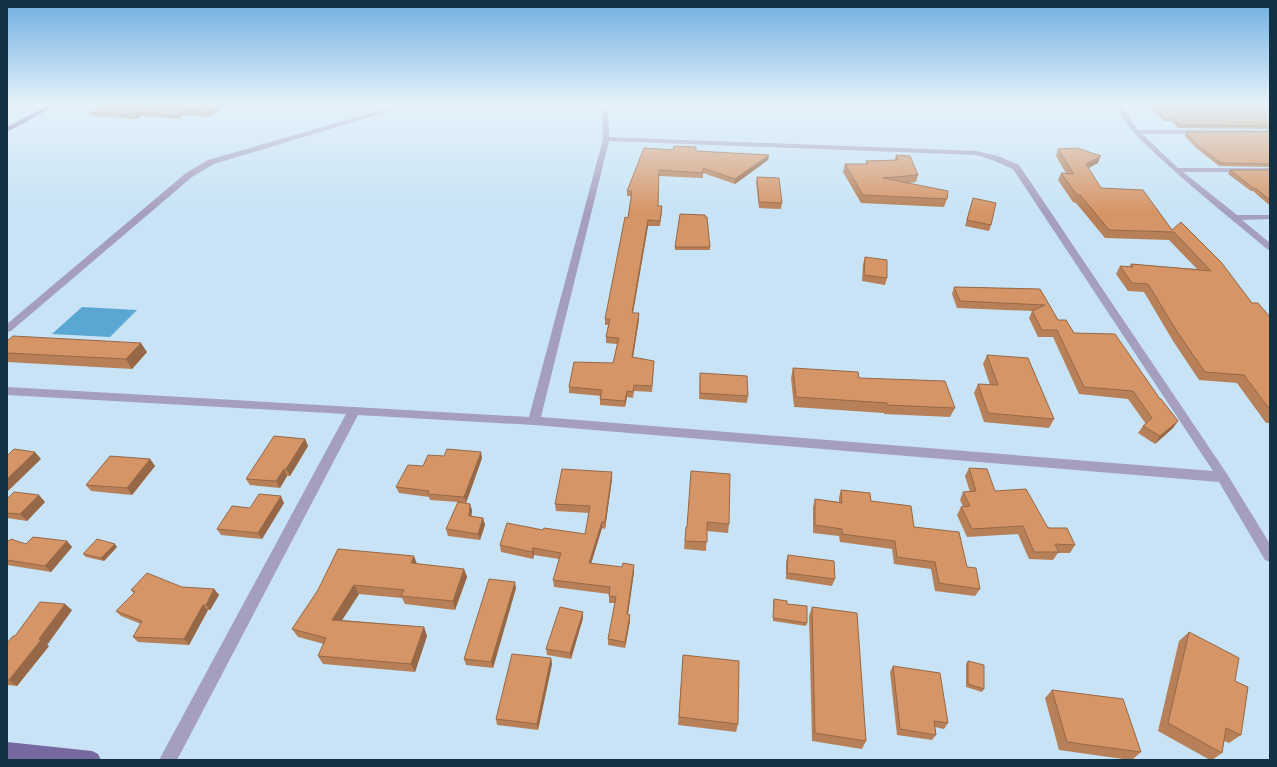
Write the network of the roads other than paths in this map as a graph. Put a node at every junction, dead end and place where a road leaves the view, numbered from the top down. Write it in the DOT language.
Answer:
graph roads {
  1 [pos="606,139"];
  2 [pos="286,140"];
  3 [pos="627,140"];
  4 [pos="1144,140"];
  5 [pos="1176,170"];
  6 [pos="1270,170"];
  7 [pos="1270,217"];
  8 [pos="1233,218"];
  9 [pos="1270,247"];
  10 [pos="7,330"];
  11 [pos="7,391"];
  12 [pos="354,411"];
  13 [pos="534,421"];
  14 [pos="1224,477"];
  15 [pos="1270,556"];
  16 [pos="7,751"];
  17 [pos="92,760"];
  18 [pos="168,760"];
  1 -- 13 [label="street"];
  2 -- 10 [label="street"];
  3 -- 14 [label="street"];
  4 -- 5 [label="street"];
  5 -- 6 [label="street"];
  5 -- 8 [label="street"];
  7 -- 8 [label="street"];
  8 -- 9 [label="street"];
  11 -- 12 [label="street"];
  12 -- 13 [label="street"];
  12 -- 18 [label="street"];
  13 -- 14 [label="street"];
  14 -- 15 [label="street"];
  16 -- 17 [label="main road"];
}
